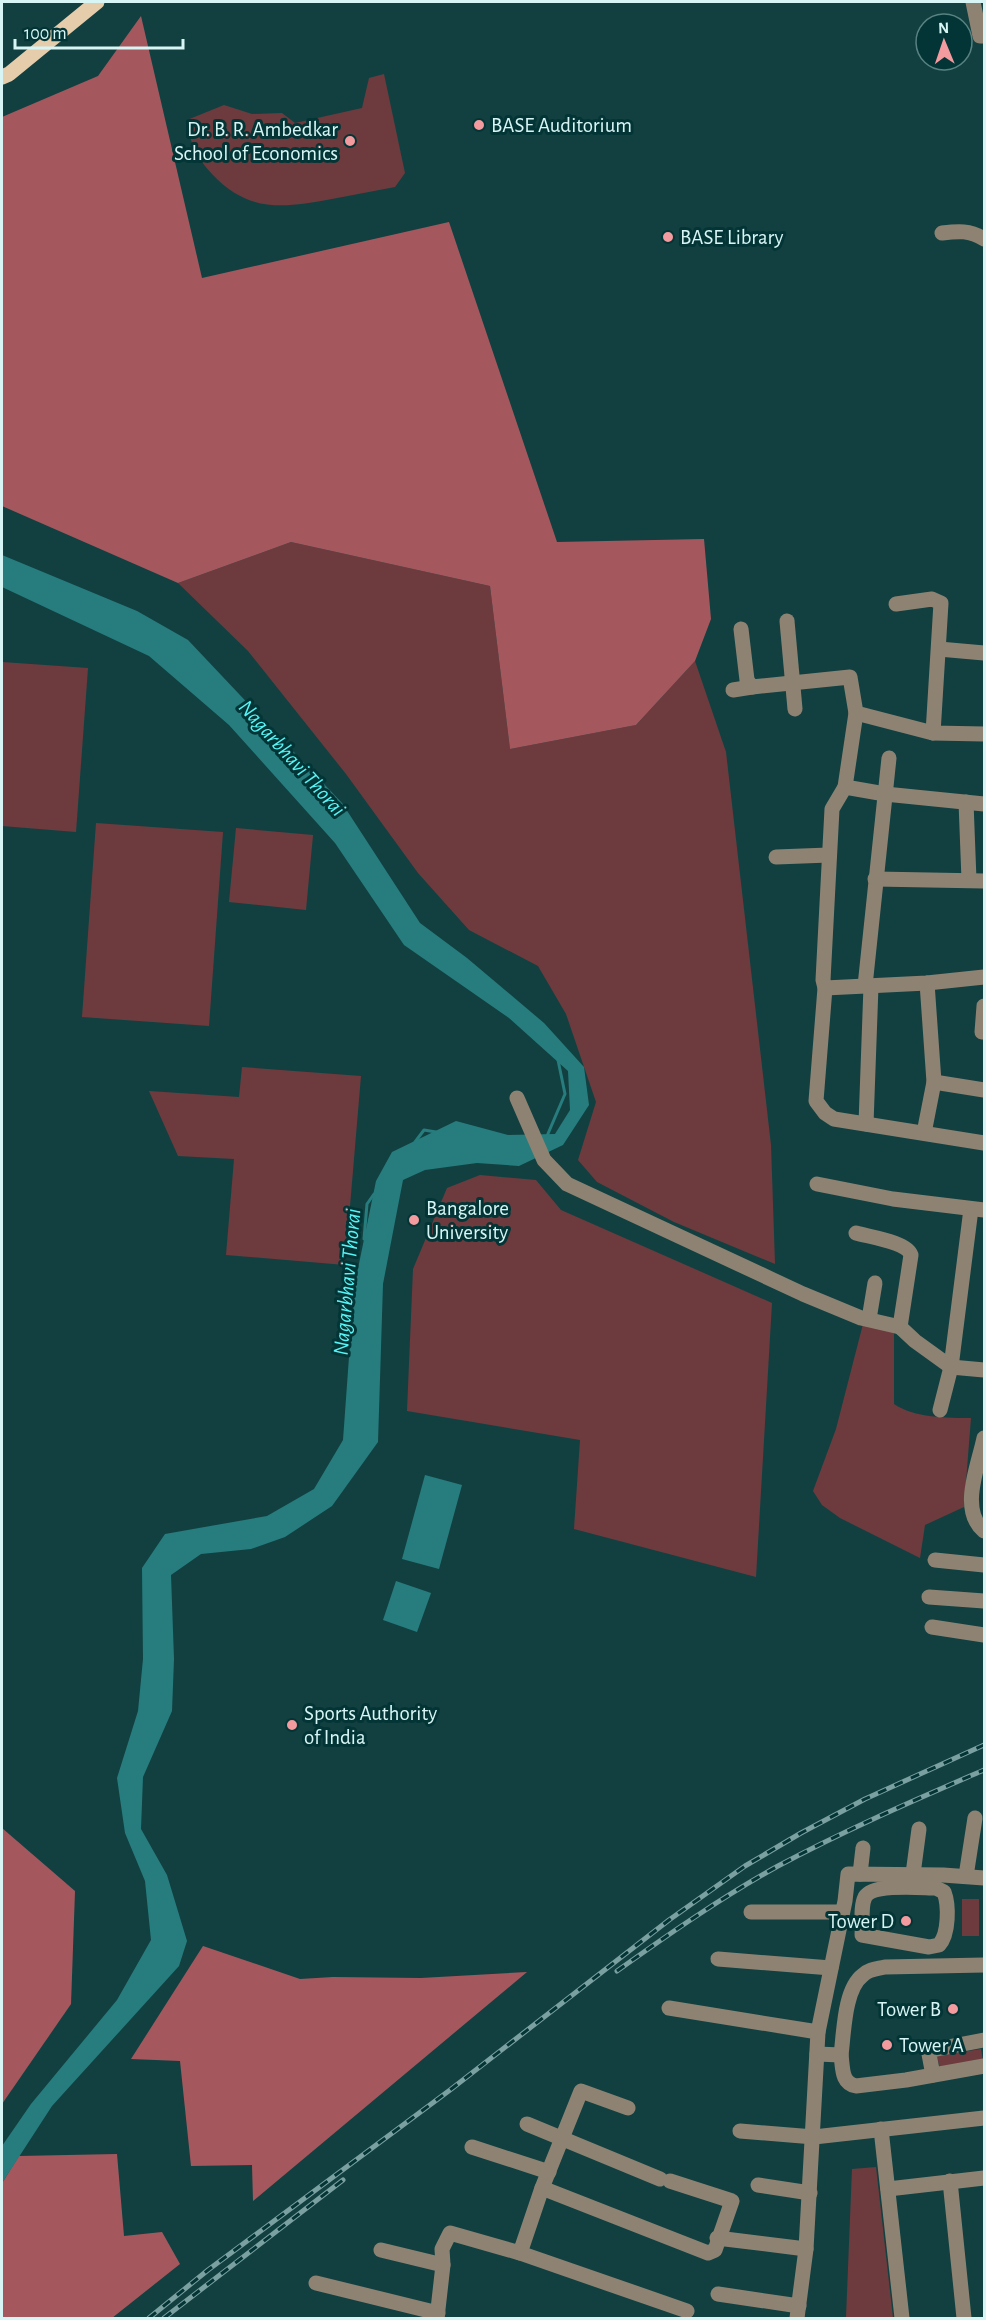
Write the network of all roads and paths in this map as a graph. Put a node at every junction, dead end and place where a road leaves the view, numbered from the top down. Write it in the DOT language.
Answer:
graph roads {
  1 [pos="97,2"];
  2 [pos="973,2"];
  3 [pos="984,36"];
  4 [pos="2,77"];
  5 [pos="942,233"];
  6 [pos="984,239"];
  7 [pos="896,604"];
  8 [pos="787,621"];
  9 [pos="741,629"];
  10 [pos="939,649"];
  11 [pos="984,653"];
  12 [pos="792,682"];
  13 [pos="752,687"];
  14 [pos="733,690"];
  15 [pos="795,709"];
  16 [pos="856,713"];
  17 [pos="933,733"];
  18 [pos="984,734"];
  19 [pos="889,758"];
  20 [pos="845,788"];
  21 [pos="885,794"];
  22 [pos="966,802"];
  23 [pos="984,804"];
  24 [pos="829,855"];
  25 [pos="776,857"];
  26 [pos="875,879"];
  27 [pos="969,880"];
  28 [pos="984,881"];
  29 [pos="984,977"];
  30 [pos="927,983"];
  31 [pos="868,986"];
  32 [pos="825,988"];
  33 [pos="984,1006"];
  34 [pos="984,1032"];
  35 [pos="934,1082"];
  36 [pos="984,1090"];
  37 [pos="517,1098"];
  38 [pos="866,1124"];
  39 [pos="924,1132"];
  40 [pos="984,1143"];
  41 [pos="817,1184"];
  42 [pos="978,1210"];
  43 [pos="856,1233"];
  44 [pos="875,1283"];
  45 [pos="869,1319"];
  46 [pos="900,1327"];
  47 [pos="951,1367"];
  48 [pos="984,1370"];
  49 [pos="940,1410"];
  50 [pos="984,1438"];
  51 [pos="984,1532"];
  52 [pos="935,1560"];
  53 [pos="984,1565"];
  54 [pos="929,1597"];
  55 [pos="984,1601"];
  56 [pos="932,1627"];
  57 [pos="984,1638"];
  58 [pos="975,1818"];
  59 [pos="919,1830"];
  60 [pos="862,1848"];
  61 [pos="860,1874"];
  62 [pos="913,1874"];
  63 [pos="966,1876"];
  64 [pos="984,1878"];
  65 [pos="751,1912"];
  66 [pos="842,1912"];
  67 [pos="838,1932"];
  68 [pos="862,1935"];
  69 [pos="718,1959"];
  70 [pos="984,1965"];
  71 [pos="831,1968"];
  72 [pos="825,1995"];
  73 [pos="849,1999"];
  74 [pos="669,2008"];
  75 [pos="818,2032"];
  76 [pos="984,2040"];
  77 [pos="817,2054"];
  78 [pos="841,2055"];
  79 [pos="984,2066"];
  80 [pos="843,2075"];
  81 [pos="933,2075"];
  82 [pos="816,2076"];
  83 [pos="628,2108"];
  84 [pos="984,2118"];
  85 [pos="527,2124"];
  86 [pos="881,2129"];
  87 [pos="740,2131"];
  88 [pos="814,2137"];
  89 [pos="563,2139"];
  90 [pos="472,2147"];
  91 [pos="549,2172"];
  92 [pos="984,2178"];
  93 [pos="950,2181"];
  94 [pos="758,2185"];
  95 [pos="542,2188"];
  96 [pos="888,2189"];
  97 [pos="810,2193"];
  98 [pos="717,2238"];
  99 [pos="807,2249"];
  100 [pos="381,2250"];
  101 [pos="520,2253"];
  102 [pos="443,2265"];
  103 [pos="316,2283"];
  104 [pos="718,2294"];
  105 [pos="687,2312"];
  106 [pos="798,2312"];
  107 [pos="437,2316"];
  108 [pos="902,2319"];
  109 [pos="964,2319"];
  1 -- 4 [label="main road"];
  2 -- 3 [label="street"];
  5 -- 6 [label="street"];
  7 -- 10 [label="street"];
  8 -- 12 [label="street"];
  9 -- 13 [label="street"];
  10 -- 11 [label="street"];
  10 -- 17 [label="street"];
  12 -- 13 [label="street"];
  12 -- 15 [label="street"];
  12 -- 16 [label="street"];
  13 -- 14 [label="street"];
  16 -- 17 [label="street"];
  16 -- 20 [label="street"];
  17 -- 18 [label="street"];
  19 -- 21 [label="street"];
  20 -- 21 [label="street"];
  20 -- 24 [label="street"];
  21 -- 22 [label="street"];
  21 -- 26 [label="street"];
  22 -- 23 [label="street"];
  22 -- 27 [label="street"];
  24 -- 25 [label="street"];
  24 -- 32 [label="street"];
  26 -- 27 [label="street"];
  26 -- 31 [label="street"];
  27 -- 28 [label="street"];
  29 -- 30 [label="street"];
  30 -- 31 [label="street"];
  30 -- 35 [label="street"];
  31 -- 32 [label="street"];
  31 -- 38 [label="street"];
  32 -- 38 [label="street"];
  33 -- 34 [label="street"];
  35 -- 36 [label="street"];
  35 -- 39 [label="street"];
  37 -- 45 [label="street"];
  38 -- 39 [label="street"];
  39 -- 40 [label="street"];
  41 -- 42 [label="street"];
  42 -- 47 [label="street"];
  43 -- 46 [label="street"];
  44 -- 45 [label="street"];
  45 -- 46 [label="street"];
  46 -- 47 [label="street"];
  47 -- 48 [label="street"];
  47 -- 49 [label="street"];
  50 -- 51 [label="street"];
  52 -- 53 [label="street"];
  54 -- 55 [label="street"];
  56 -- 57 [label="street"];
  58 -- 63 [label="street"];
  59 -- 62 [label="street"];
  60 -- 61 [label="street"];
  61 -- 62 [label="street"];
  61 -- 66 [label="street"];
  62 -- 63 [label="street"];
  63 -- 64 [label="street"];
  65 -- 66 [label="street"];
  66 -- 67 [label="street"];
  67 -- 68 [label="street"];
  67 -- 71 [label="street"];
  68 -- 68 [label="street"];
  69 -- 71 [label="street"];
  70 -- 73 [label="street"];
  71 -- 72 [label="street"];
  72 -- 73 [label="street"];
  72 -- 75 [label="street"];
  73 -- 78 [label="street"];
  74 -- 75 [label="street"];
  75 -- 77 [label="street"];
  76 -- 81 [label="street"];
  77 -- 78 [label="street"];
  77 -- 82 [label="street"];
  78 -- 80 [label="street"];
  79 -- 81 [label="street"];
  80 -- 81 [label="street"];
  80 -- 82 [label="street"];
  82 -- 88 [label="street"];
  83 -- 89 [label="street"];
  84 -- 86 [label="street"];
  85 -- 89 [label="street"];
  86 -- 88 [label="street"];
  86 -- 96 [label="street"];
  87 -- 88 [label="street"];
  88 -- 97 [label="street"];
  89 -- 91 [label="street"];
  89 -- 98 [label="street"];
  90 -- 91 [label="street"];
  91 -- 95 [label="street"];
  92 -- 93 [label="street"];
  93 -- 96 [label="street"];
  93 -- 109 [label="street"];
  94 -- 97 [label="street"];
  95 -- 98 [label="street"];
  95 -- 101 [label="street"];
  96 -- 108 [label="street"];
  97 -- 99 [label="street"];
  98 -- 99 [label="street"];
  99 -- 106 [label="street"];
  100 -- 102 [label="street"];
  101 -- 102 [label="street"];
  101 -- 105 [label="street"];
  102 -- 107 [label="street"];
  103 -- 107 [label="street"];
  104 -- 106 [label="street"];
}
